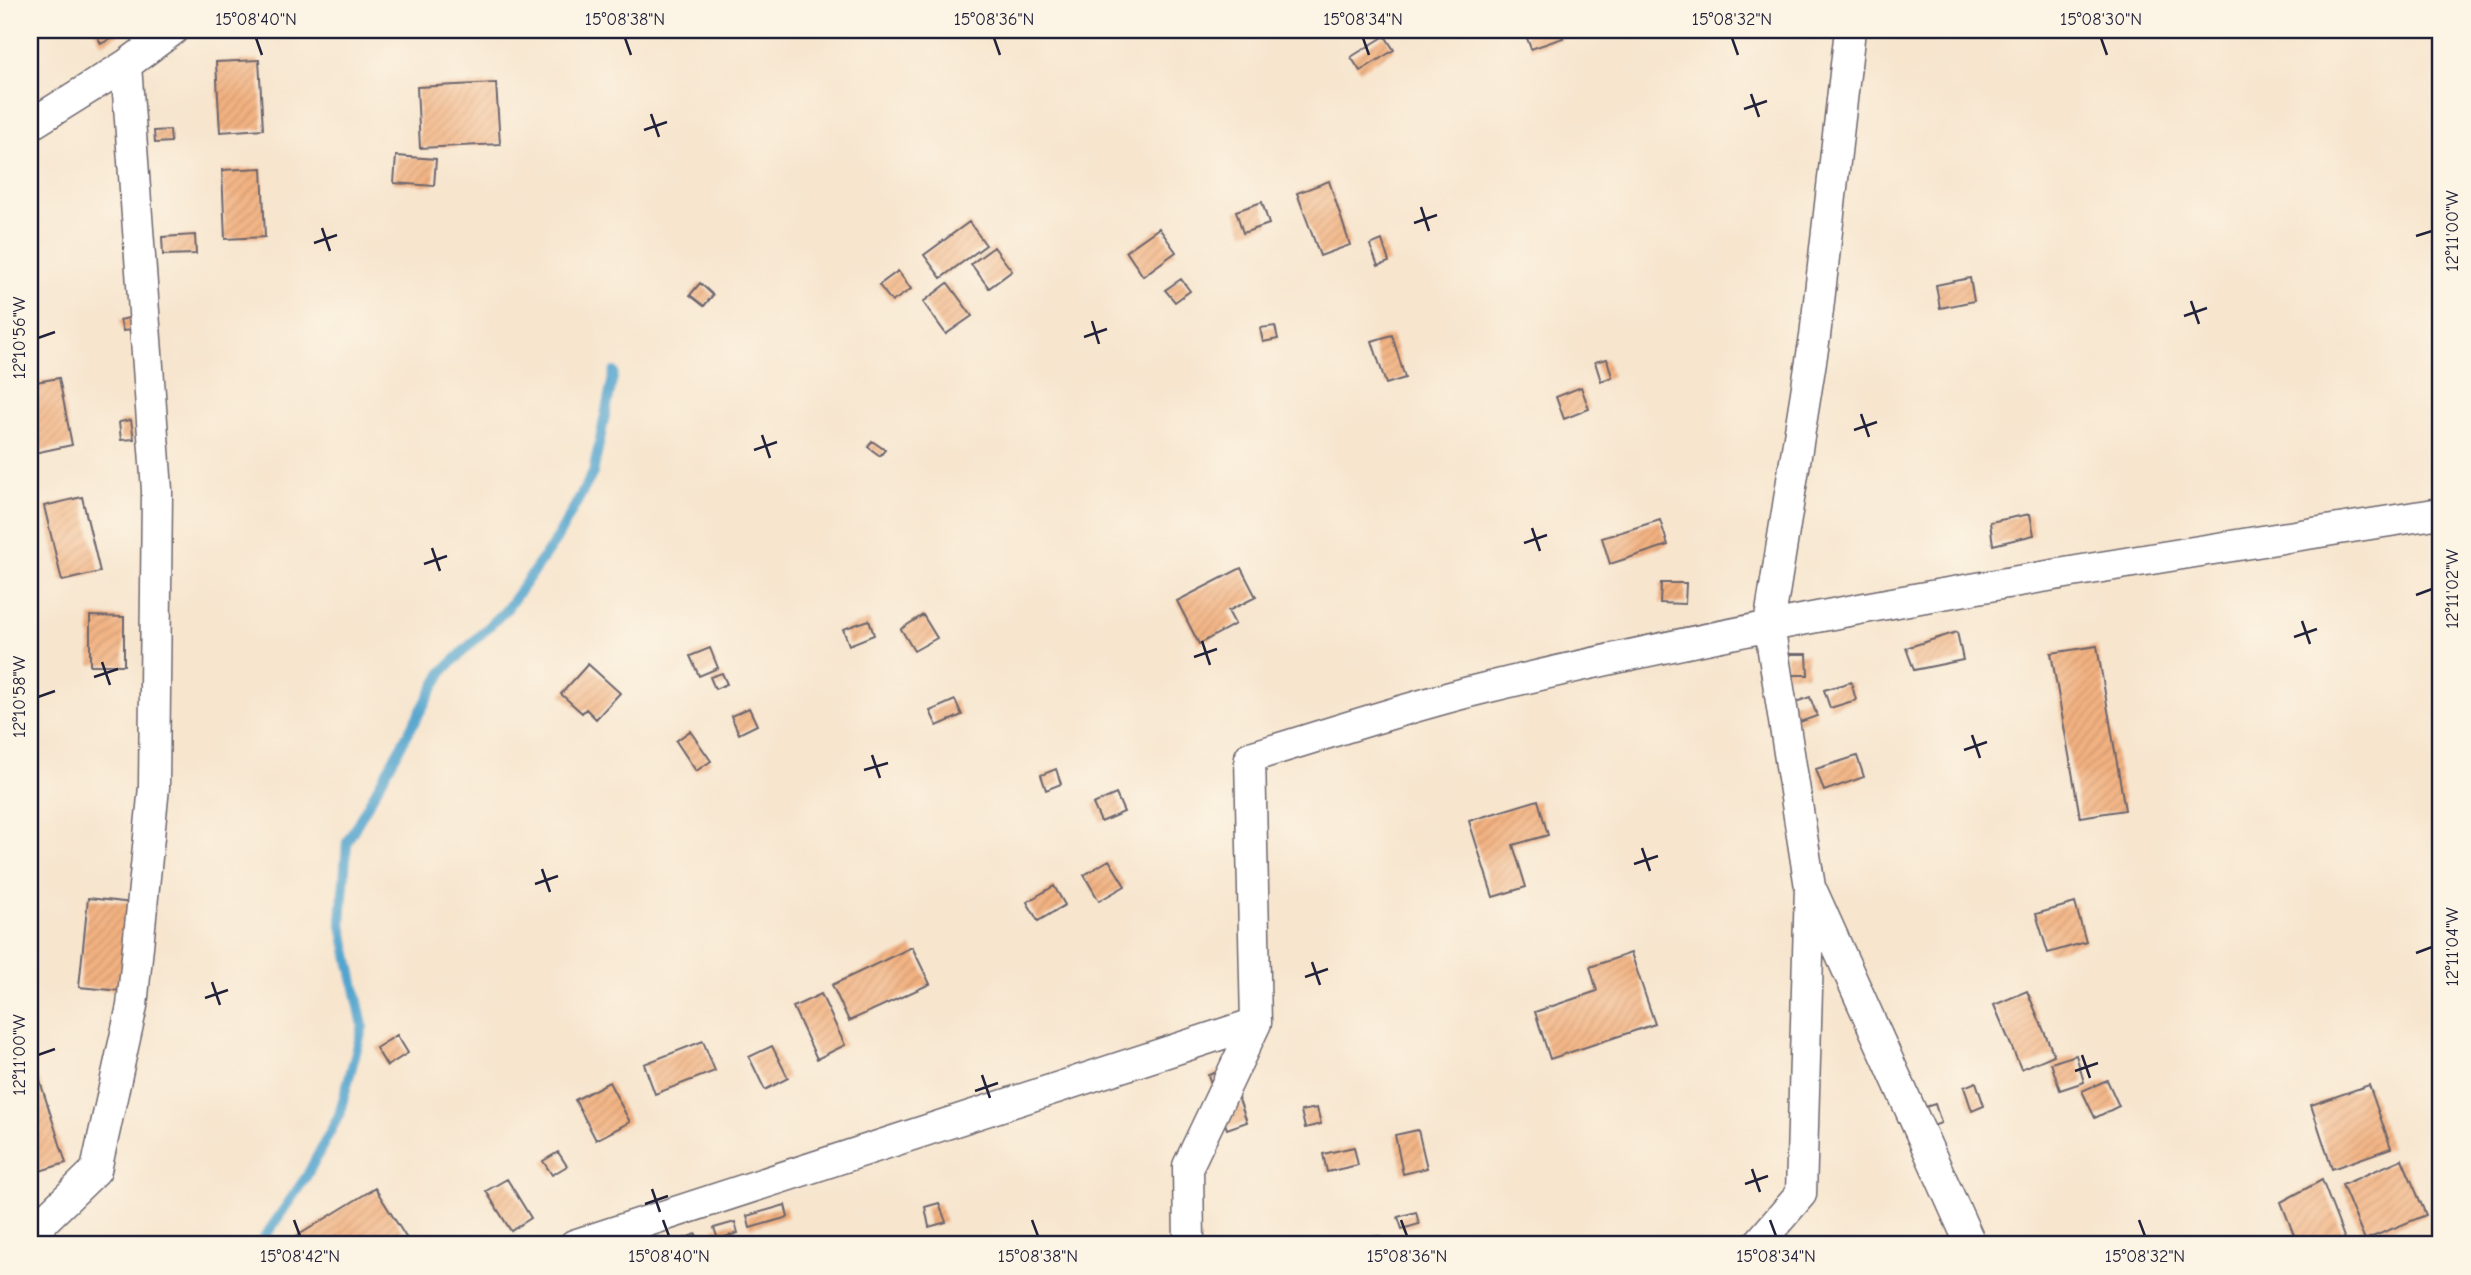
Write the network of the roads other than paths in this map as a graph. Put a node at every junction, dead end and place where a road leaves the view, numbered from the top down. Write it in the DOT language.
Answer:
graph roads {
  1 [pos="173,30"];
  2 [pos="1850,30"];
  3 [pos="126,65"];
  4 [pos="30,125"];
  5 [pos="2441,513"];
  6 [pos="1769,625"];
  7 [pos="1810,887"];
  8 [pos="1256,1023"];
  9 [pos="30,1234"];
  10 [pos="574,1245"];
  11 [pos="1189,1245"];
  12 [pos="1757,1245"];
  13 [pos="1971,1245"];
  1 -- 3 [label="street"];
  2 -- 6 [label="street"];
  3 -- 4 [label="street"];
  3 -- 9 [label="street"];
  5 -- 6 [label="street"];
  6 -- 7 [label="street"];
  6 -- 8 [label="street"];
  7 -- 12 [label="street"];
  7 -- 13 [label="street"];
  8 -- 10 [label="street"];
  8 -- 11 [label="street"];
}
